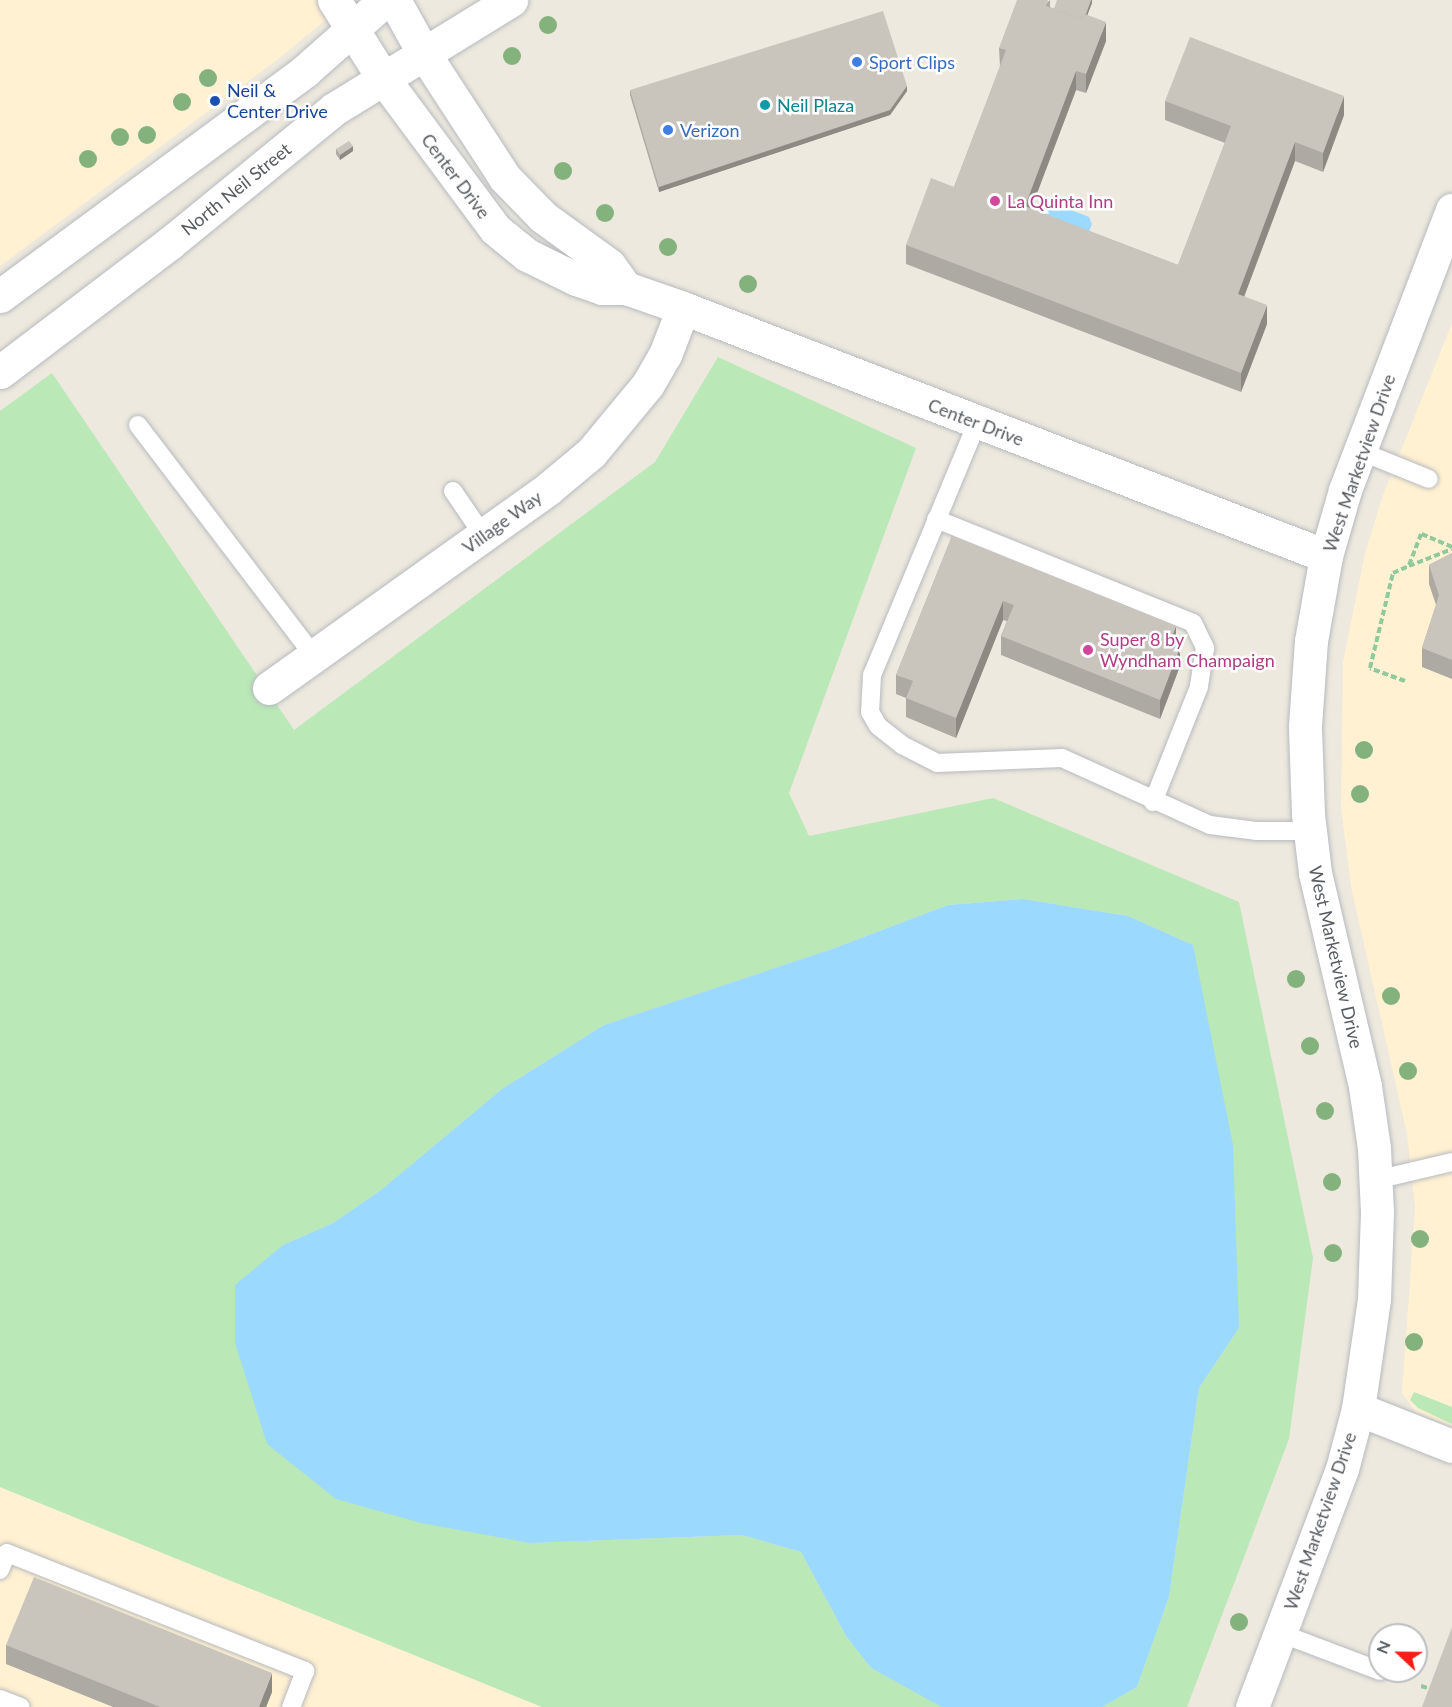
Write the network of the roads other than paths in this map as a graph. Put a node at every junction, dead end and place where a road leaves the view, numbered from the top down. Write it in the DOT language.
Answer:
graph roads {
  1 [pos="334,0"];
  2 [pos="385,0"];
  3 [pos="394,0"];
  4 [pos="511,0"];
  5 [pos="353,29"];
  6 [pos="423,52"];
  7 [pos="383,78"];
  8 [pos="1452,210"];
  9 [pos="626,288"];
  10 [pos="0,296"];
  11 [pos="683,308"];
  12 [pos="0,372"];
  13 [pos="977,423"];
  14 [pos="138,425"];
  15 [pos="1360,451"];
  16 [pos="1429,479"];
  17 [pos="453,491"];
  18 [pos="936,519"];
  19 [pos="483,535"];
  20 [pos="1326,556"];
  21 [pos="315,657"];
  22 [pos="269,688"];
  23 [pos="1153,802"];
  24 [pos="1311,831"];
  25 [pos="1452,1161"];
  26 [pos="1376,1180"];
  27 [pos="1358,1409"];
  28 [pos="1452,1446"];
  29 [pos="0,1570"];
  30 [pos="1280,1633"];
  31 [pos="1368,1666"];
  32 [pos="0,1699"];
  33 [pos="21,1707"];
  34 [pos="291,1707"];
  35 [pos="1252,1707"];
  1 -- 5 [label="main road, Center Drive"];
  2 -- 5 [label="main road"];
  3 -- 6 [label="main road"];
  4 -- 6 [label="main road, North Neil Street"];
  5 -- 7 [label="main road, Center Drive"];
  5 -- 10 [label="main road"];
  6 -- 7 [label="main road, North Neil Street"];
  6 -- 9 [label="main road"];
  7 -- 9 [label="main road, Center Drive"];
  7 -- 12 [label="main road, North Neil Street"];
  8 -- 15 [label="main road, West Marketview Drive"];
  9 -- 11 [label="main road, Center Drive"];
  11 -- 13 [label="main road, Center Drive"];
  11 -- 19 [label="main road, Village Way"];
  13 -- 18 [label="lane"];
  13 -- 20 [label="main road, Center Drive"];
  14 -- 21 [label="lane"];
  15 -- 16 [label="lane"];
  15 -- 20 [label="main road, West Marketview Drive"];
  17 -- 19 [label="lane"];
  18 -- 23 [label="lane"];
  18 -- 23 [label="lane"];
  19 -- 21 [label="main road, Village Way"];
  20 -- 24 [label="main road, West Marketview Drive"];
  21 -- 22 [label="main road, Village Way"];
  23 -- 24 [label="lane"];
  24 -- 26 [label="main road, West Marketview Drive"];
  25 -- 26 [label="lane"];
  26 -- 27 [label="main road, West Marketview Drive"];
  27 -- 28 [label="main road"];
  27 -- 30 [label="main road, West Marketview Drive"];
  29 -- 34 [label="lane"];
  30 -- 31 [label="lane"];
  30 -- 35 [label="main road, West Marketview Drive"];
  32 -- 33 [label="lane"];
}
